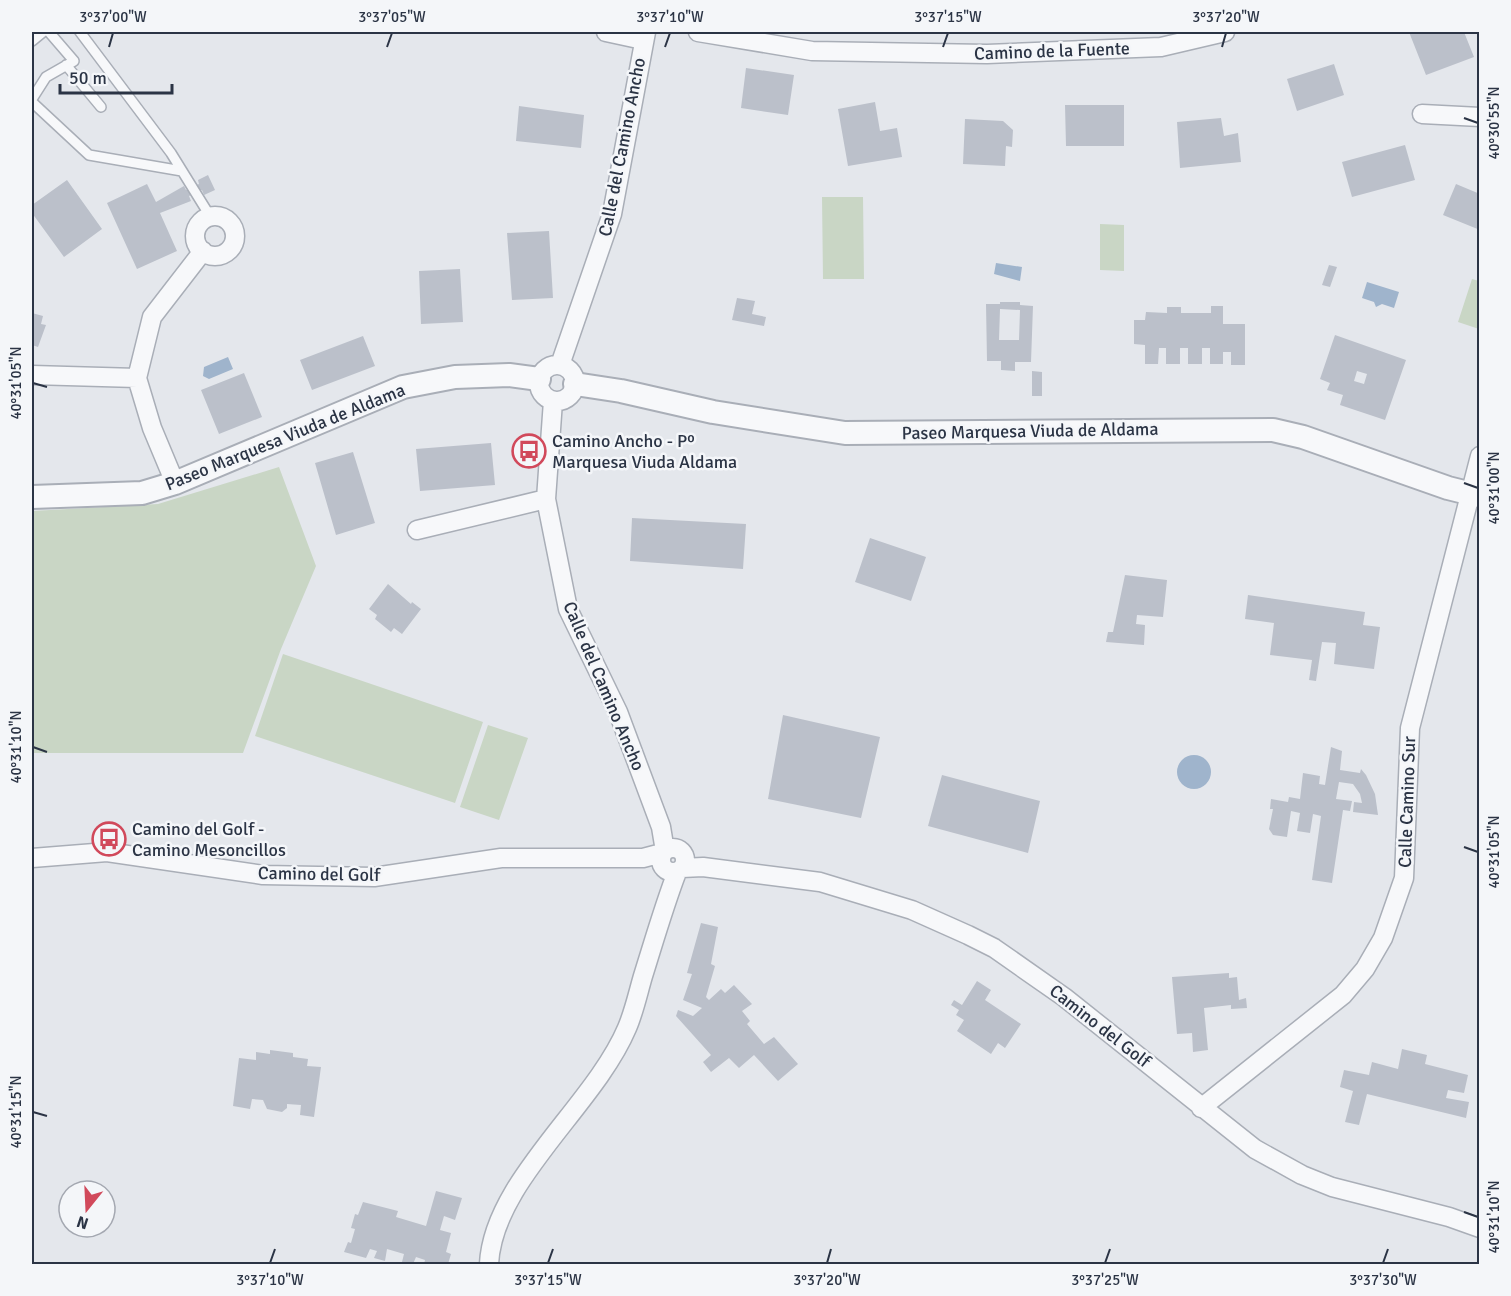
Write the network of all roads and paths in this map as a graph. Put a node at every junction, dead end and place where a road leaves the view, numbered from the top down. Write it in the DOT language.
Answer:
graph roads {
  1 [pos="43,32"];
  2 [pos="50,32"];
  3 [pos="80,32"];
  4 [pos="606,32"];
  5 [pos="698,32"];
  6 [pos="1225,32"];
  7 [pos="645,36"];
  8 [pos="32,41"];
  9 [pos="66,65"];
  10 [pos="32,100"];
  11 [pos="101,107"];
  12 [pos="1422,114"];
  13 [pos="1479,117"];
  14 [pos="182,171"];
  15 [pos="210,216"];
  16 [pos="203,251"];
  17 [pos="561,365"];
  18 [pos="32,375"];
  19 [pos="137,378"];
  20 [pos="539,379"];
  21 [pos="575,384"];
  22 [pos="553,401"];
  23 [pos="1479,456"];
  24 [pos="175,483"];
  25 [pos="1474,495"];
  26 [pos="32,497"];
  27 [pos="546,499"];
  28 [pos="417,530"];
  29 [pos="32,858"];
  30 [pos="672,861"];
  31 [pos="1202,1108"];
  32 [pos="1479,1228"];
  33 [pos="489,1264"];
  1 -- 8 [label="lane"];
  2 -- 9 [label="lane"];
  3 -- 14 [label="lane"];
  4 -- 7 [label="street"];
  5 -- 6 [label="street, Camino de la Fuente"];
  7 -- 17 [label="street, Calle del Camino Ancho"];
  9 -- 10 [label="lane"];
  9 -- 11 [label="lane"];
  10 -- 14 [label="lane"];
  12 -- 13 [label="street"];
  14 -- 15 [label="lane"];
  15 -- 16 [label="street"];
  15 -- 16 [label="street"];
  16 -- 19 [label="street"];
  17 -- 20 [label="street"];
  17 -- 21 [label="street"];
  18 -- 19 [label="street"];
  19 -- 24 [label="street"];
  20 -- 22 [label="street"];
  20 -- 24 [label="street, Paseo Marquesa Viuda de Aldama"];
  21 -- 22 [label="street"];
  21 -- 25 [label="street, Paseo Marquesa Viuda de Aldama"];
  22 -- 27 [label="street, Calle del Camino Ancho"];
  23 -- 25 [label="street, Calle Camino Sur"];
  24 -- 26 [label="street, Paseo Marquesa Viuda de Aldama"];
  25 -- 31 [label="street, Calle Camino Sur"];
  27 -- 28 [label="street"];
  27 -- 30 [label="street, Calle del Camino Ancho"];
  29 -- 30 [label="street, Camino del Golf"];
  30 -- 31 [label="street, Camino del Golf"];
  30 -- 33 [label="street"];
  31 -- 32 [label="street, Camino del Golf"];
}
